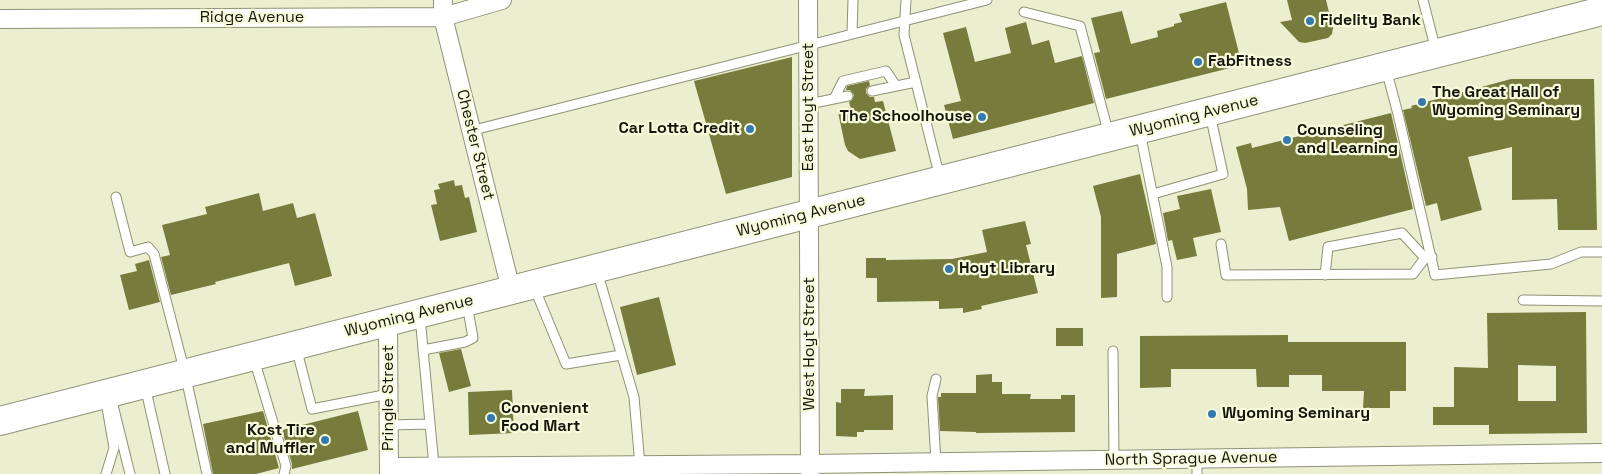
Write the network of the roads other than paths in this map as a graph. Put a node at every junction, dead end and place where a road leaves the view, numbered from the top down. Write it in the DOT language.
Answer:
graph roads {
  1 [pos="502,0"];
  2 [pos="808,0"];
  3 [pos="852,0"];
  4 [pos="906,0"];
  5 [pos="987,0"];
  6 [pos="1423,0"];
  7 [pos="444,8"];
  8 [pos="1602,11"];
  9 [pos="1024,12"];
  10 [pos="0,19"];
  11 [pos="906,20"];
  12 [pos="852,33"];
  13 [pos="809,44"];
  14 [pos="1436,54"];
  15 [pos="1385,67"];
  16 [pos="916,82"];
  17 [pos="896,86"];
  18 [pos="872,91"];
  19 [pos="848,96"];
  20 [pos="834,99"];
  21 [pos="809,104"];
  22 [pos="1210,112"];
  23 [pos="470,130"];
  24 [pos="1140,130"];
  25 [pos="1109,137"];
  26 [pos="940,181"];
  27 [pos="1153,194"];
  28 [pos="116,197"];
  29 [pos="809,214"];
  30 [pos="1221,244"];
  31 [pos="1602,252"];
  32 [pos="1428,258"];
  33 [pos="597,268"];
  34 [pos="1325,274"];
  35 [pos="522,287"];
  36 [pos="1167,296"];
  37 [pos="1523,300"];
  38 [pos="467,301"];
  39 [pos="1602,301"];
  40 [pos="420,314"];
  41 [pos="388,321"];
  42 [pos="296,345"];
  43 [pos="423,350"];
  44 [pos="1113,352"];
  45 [pos="621,354"];
  46 [pos="253,356"];
  47 [pos="185,373"];
  48 [pos="936,379"];
  49 [pos="145,384"];
  50 [pos="107,393"];
  51 [pos="389,394"];
  52 [pos="0,421"];
  53 [pos="430,424"];
  54 [pos="389,425"];
  55 [pos="1602,454"];
  56 [pos="1114,460"];
  57 [pos="936,462"];
  58 [pos="640,465"];
  59 [pos="434,466"];
  60 [pos="1197,466"];
  61 [pos="964,468"];
  62 [pos="810,469"];
  63 [pos="285,470"];
  64 [pos="389,470"];
  65 [pos="106,474"];
  66 [pos="130,474"];
  67 [pos="165,474"];
  68 [pos="207,474"];
  1 -- 7 [label="street, Ridge Avenue"];
  2 -- 13 [label="street, East Hoyt Street"];
  3 -- 12 [label="lane"];
  4 -- 11 [label="lane"];
  5 -- 11 [label="lane"];
  6 -- 14 [label="lane"];
  7 -- 10 [label="street, Ridge Avenue"];
  7 -- 23 [label="street, Chester Street"];
  8 -- 14 [label="main road, Wyoming Avenue"];
  9 -- 25 [label="lane"];
  11 -- 12 [label="lane"];
  11 -- 16 [label="lane"];
  12 -- 13 [label="lane"];
  13 -- 21 [label="street, East Hoyt Street"];
  13 -- 23 [label="lane"];
  14 -- 15 [label="main road, Wyoming Avenue"];
  15 -- 22 [label="main road, Wyoming Avenue"];
  15 -- 32 [label="lane"];
  16 -- 17 [label="lane"];
  16 -- 26 [label="lane"];
  17 -- 18 [label="lane"];
  17 -- 20 [label="lane"];
  19 -- 20 [label="lane"];
  20 -- 21 [label="lane"];
  21 -- 29 [label="street, East Hoyt Street"];
  22 -- 24 [label="main road, Wyoming Avenue"];
  22 -- 27 [label="lane"];
  23 -- 35 [label="street, Chester Street"];
  24 -- 25 [label="main road, Wyoming Avenue"];
  24 -- 27 [label="lane"];
  25 -- 26 [label="main road, Wyoming Avenue"];
  26 -- 29 [label="main road, Wyoming Avenue"];
  27 -- 36 [label="lane"];
  28 -- 47 [label="lane"];
  29 -- 33 [label="main road, Wyoming Avenue"];
  29 -- 62 [label="street, West Hoyt Street"];
  30 -- 34 [label="lane"];
  31 -- 32 [label="lane"];
  32 -- 34 [label="lane"];
  32 -- 34 [label="lane"];
  33 -- 35 [label="main road, Wyoming Avenue"];
  33 -- 45 [label="lane"];
  35 -- 38 [label="main road, Wyoming Avenue"];
  35 -- 45 [label="lane"];
  37 -- 39 [label="lane"];
  38 -- 40 [label="main road, Wyoming Avenue"];
  38 -- 43 [label="lane"];
  40 -- 41 [label="main road, Wyoming Avenue"];
  40 -- 43 [label="lane"];
  41 -- 42 [label="main road, Wyoming Avenue"];
  41 -- 51 [label="street, Pringle Street"];
  42 -- 46 [label="main road, Wyoming Avenue"];
  42 -- 51 [label="lane"];
  43 -- 53 [label="lane"];
  44 -- 56 [label="lane"];
  45 -- 58 [label="lane"];
  46 -- 47 [label="main road, Wyoming Avenue"];
  46 -- 63 [label="lane"];
  47 -- 49 [label="main road, Wyoming Avenue"];
  47 -- 68 [label="lane"];
  48 -- 57 [label="lane"];
  49 -- 50 [label="main road, Wyoming Avenue"];
  49 -- 67 [label="lane"];
  50 -- 52 [label="main road, Wyoming Avenue"];
  50 -- 65 [label="lane"];
  50 -- 66 [label="lane"];
  51 -- 54 [label="street, Pringle Street"];
  53 -- 54 [label="lane"];
  53 -- 59 [label="lane"];
  54 -- 64 [label="street, Pringle Street"];
  55 -- 60 [label="street, North Sprague Avenue"];
  56 -- 60 [label="street, North Sprague Avenue"];
  56 -- 61 [label="street, North Sprague Avenue"];
  57 -- 61 [label="street, North Sprague Avenue"];
  57 -- 62 [label="street, North Sprague Avenue"];
  58 -- 59 [label="street, North Sprague Avenue"];
  58 -- 62 [label="street, North Sprague Avenue"];
  59 -- 64 [label="street, North Sprague Avenue"];
}
